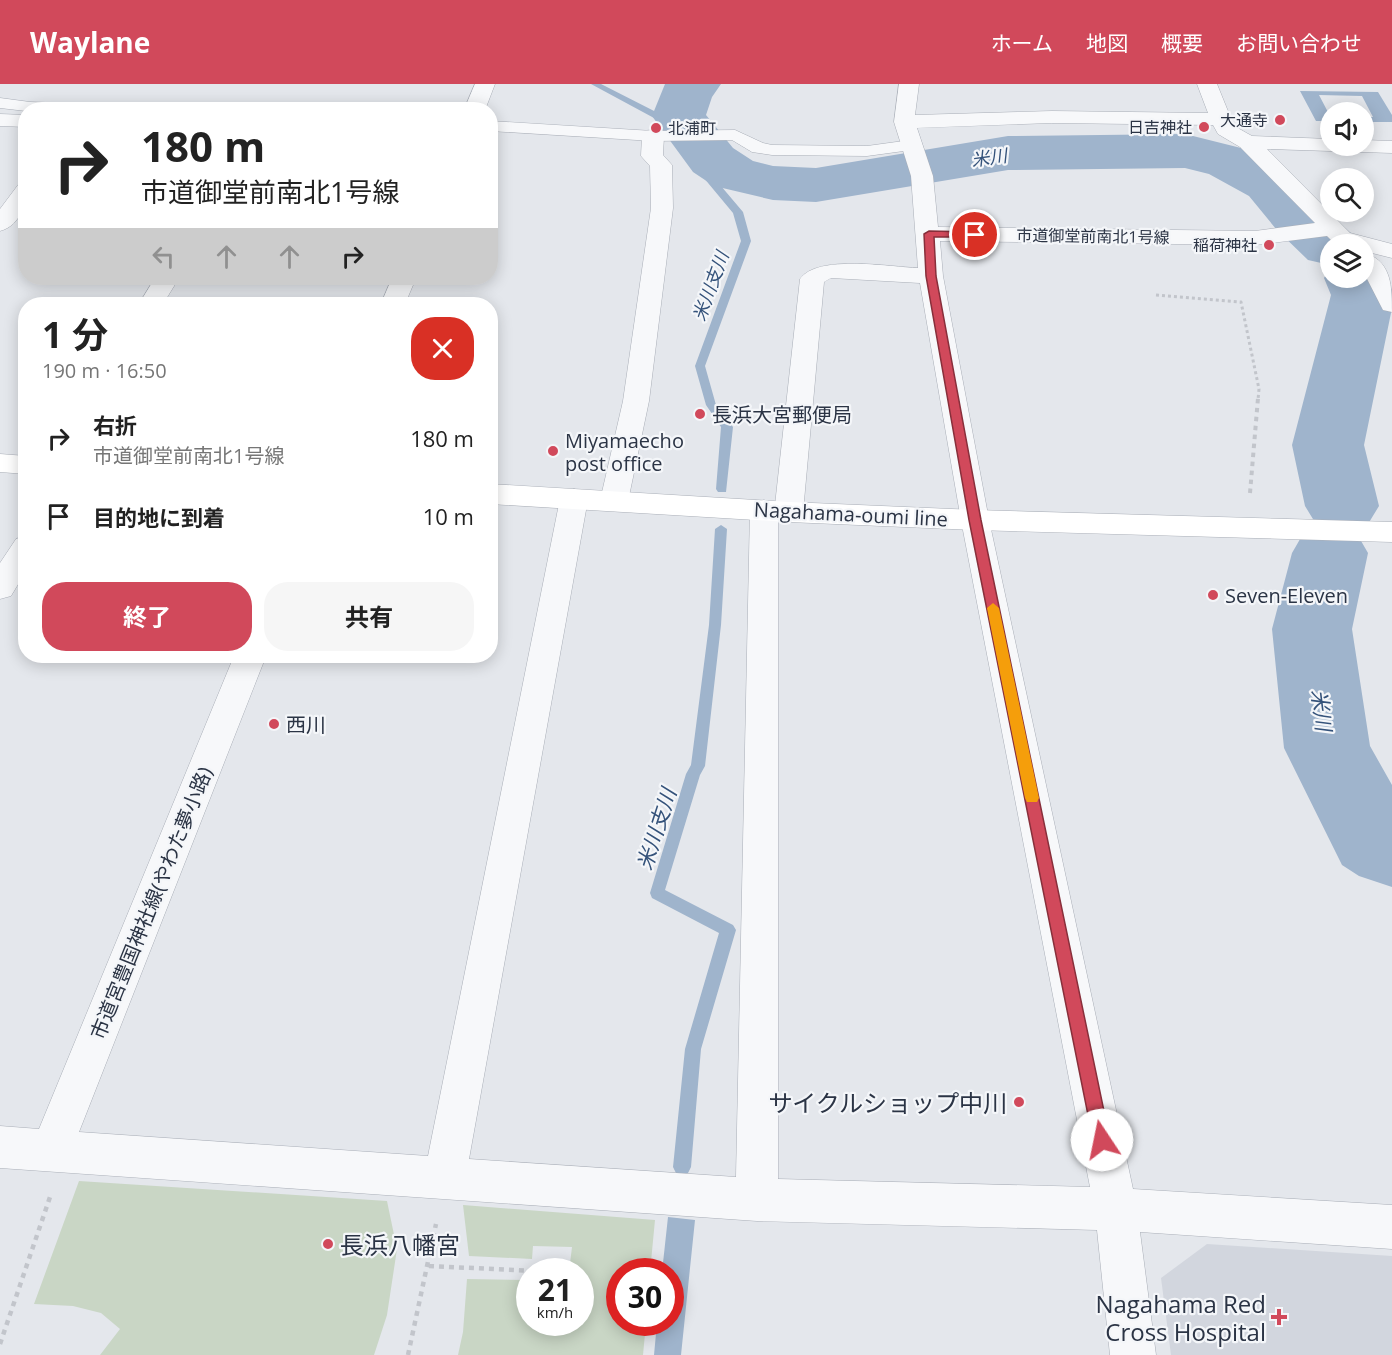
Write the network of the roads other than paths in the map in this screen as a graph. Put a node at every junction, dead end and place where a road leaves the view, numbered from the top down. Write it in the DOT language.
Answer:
graph roads {
  1 [pos="484,84"];
  2 [pos="909,84"];
  3 [pos="1207,84"];
  4 [pos="477,102"];
  5 [pos="0,103"];
  6 [pos="18,105"];
  7 [pos="1221,119"];
  8 [pos="0,120"];
  9 [pos="18,121"];
  10 [pos="904,122"];
  11 [pos="498,126"];
  12 [pos="658,136"];
  13 [pos="1248,142"];
  14 [pos="1320,145"];
  15 [pos="1374,147"];
  16 [pos="1392,147"];
  17 [pos="916,160"];
  18 [pos="18,200"];
  19 [pos="0,224"];
  20 [pos="929,234"];
  21 [pos="1334,234"];
  22 [pos="1320,235"];
  23 [pos="1374,246"];
  24 [pos="1392,251"];
  25 [pos="1374,270"];
  26 [pos="931,276"];
  27 [pos="1392,305"];
  28 [pos="0,463"];
  29 [pos="18,464"];
  30 [pos="498,494"];
  31 [pos="574,498"];
  32 [pos="614,501"];
  33 [pos="777,511"];
  34 [pos="975,520"];
  35 [pos="1392,532"];
  36 [pos="18,559"];
  37 [pos="0,588"];
  38 [pos="247,663"];
  39 [pos="0,1147"];
  40 [pos="59,1151"];
  41 [pos="444,1179"];
  42 [pos="757,1200"];
  43 [pos="1116,1209"];
  44 [pos="1392,1227"];
  45 [pos="1133,1355"];
  1 -- 4 [label="street"];
  2 -- 10 [label="street"];
  3 -- 7 [label="street"];
  5 -- 6 [label="lane"];
  7 -- 10 [label="street"];
  7 -- 13 [label="street"];
  8 -- 9 [label="street"];
  10 -- 17 [label="street"];
  11 -- 12 [label="lane"];
  12 -- 17 [label="lane"];
  12 -- 32 [label="street"];
  13 -- 14 [label="street"];
  13 -- 21 [label="street"];
  15 -- 16 [label="street"];
  17 -- 20 [label="street"];
  18 -- 19 [label="street"];
  20 -- 22 [label="street, 市道御堂前南北1号線"];
  20 -- 26 [label="street"];
  23 -- 24 [label="street"];
  25 -- 27 [label="street"];
  26 -- 33 [label="street"];
  26 -- 34 [label="street"];
  28 -- 29 [label="main road"];
  30 -- 31 [label="main road, Nagahama-oumi line"];
  31 -- 32 [label="main road, Nagahama-oumi line"];
  31 -- 41 [label="street"];
  32 -- 33 [label="main road, Nagahama-oumi line"];
  33 -- 34 [label="main road, Nagahama-oumi line"];
  33 -- 42 [label="street"];
  34 -- 35 [label="main road, Nagahama-oumi line"];
  34 -- 43 [label="street"];
  36 -- 37 [label="street"];
  38 -- 40 [label="street, 市道宮豊国神社線(やわた夢小路)"];
  39 -- 40 [label="street"];
  40 -- 41 [label="street"];
  41 -- 42 [label="street"];
  42 -- 43 [label="street"];
  43 -- 44 [label="street"];
  43 -- 45 [label="street"];
}
